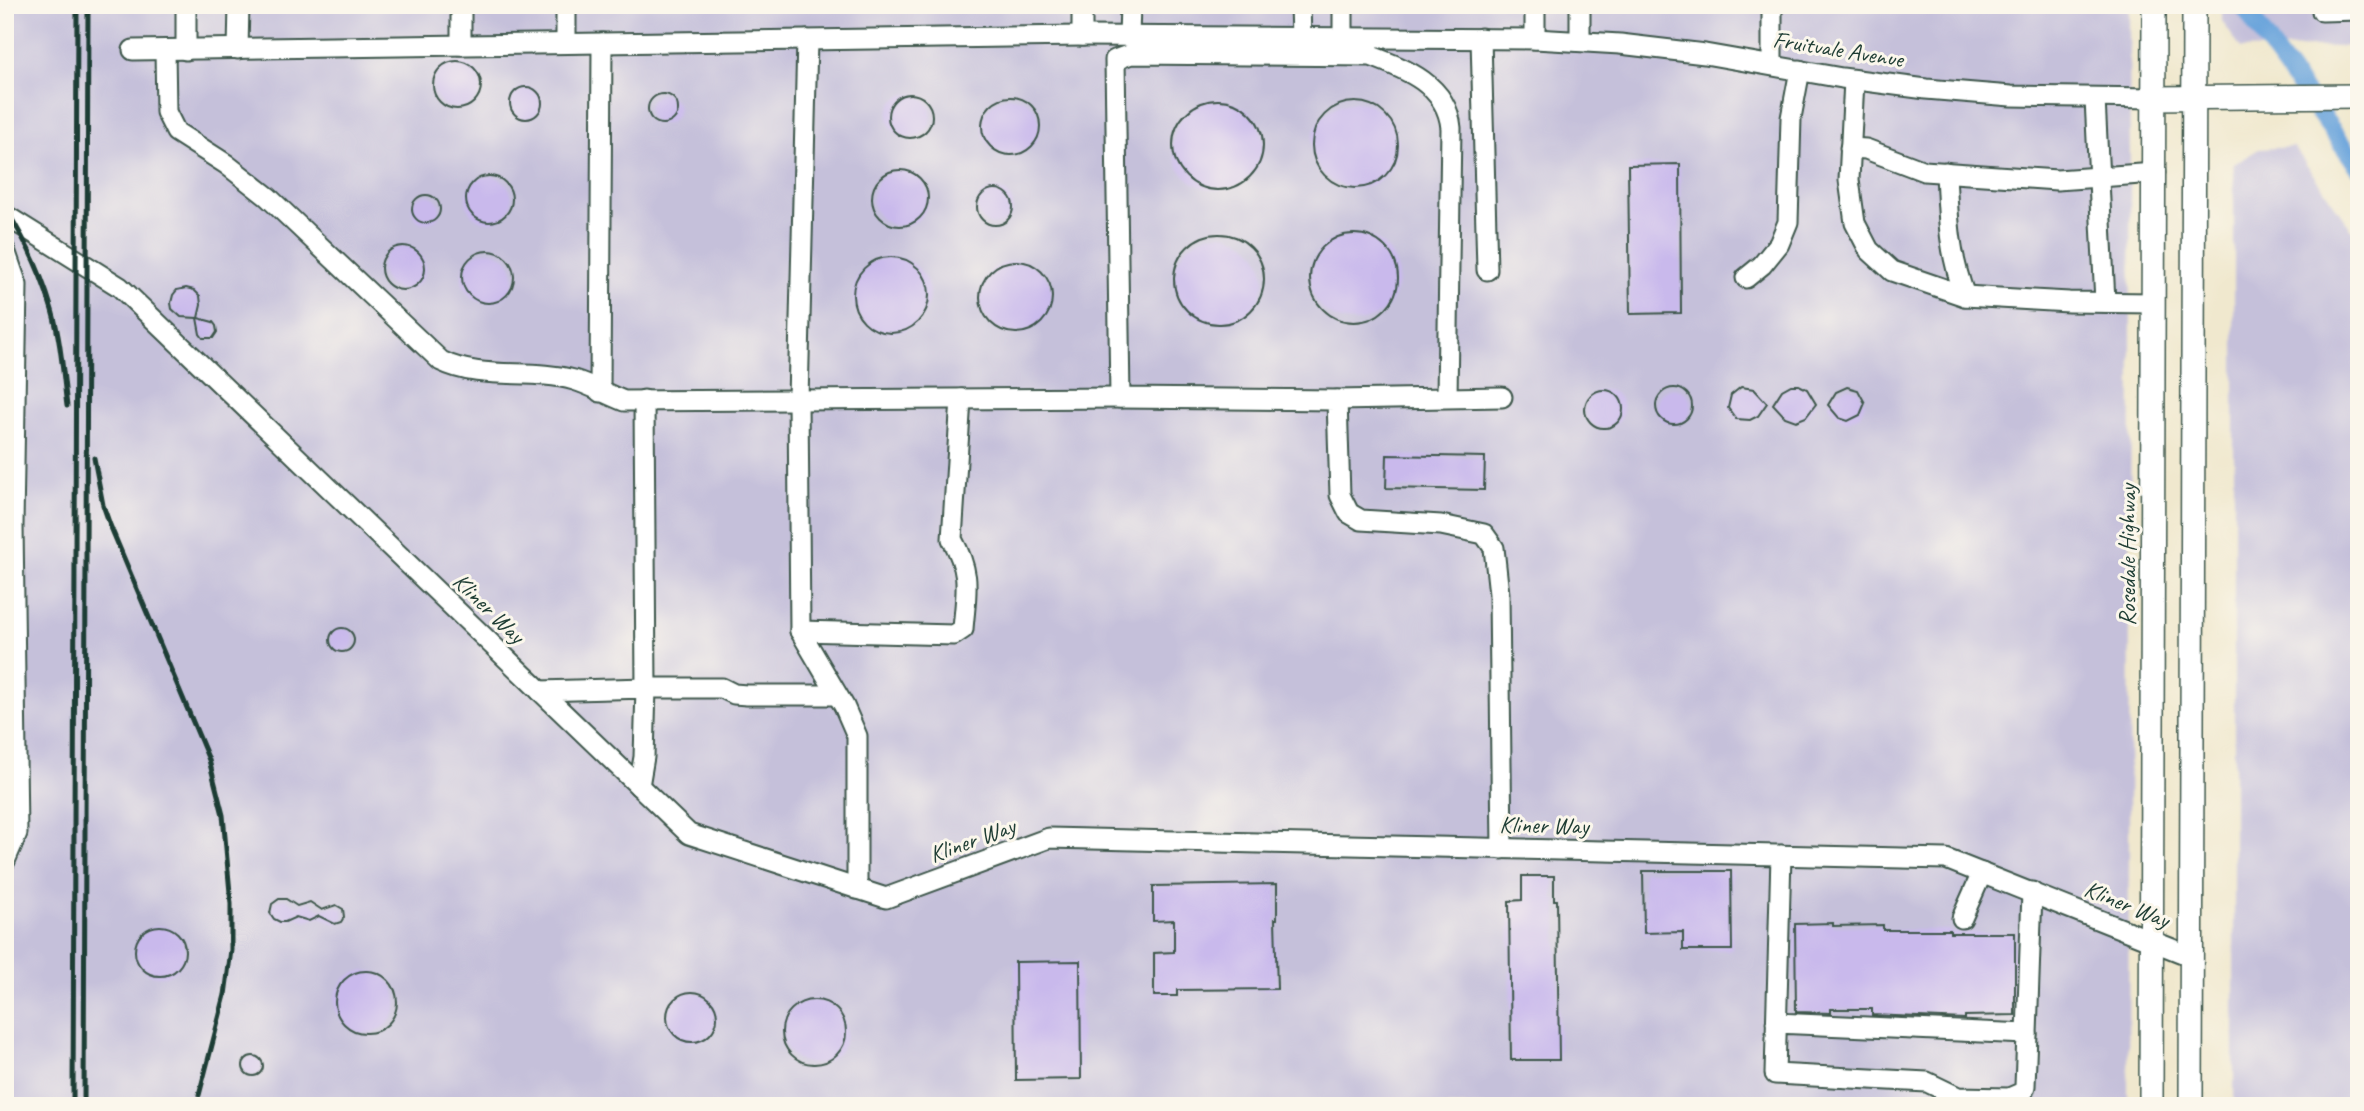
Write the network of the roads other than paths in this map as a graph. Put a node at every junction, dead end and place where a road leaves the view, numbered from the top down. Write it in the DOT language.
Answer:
graph roads {
  1 [pos="186,5"];
  2 [pos="239,5"];
  3 [pos="461,5"];
  4 [pos="566,5"];
  5 [pos="1082,5"];
  6 [pos="1130,5"];
  7 [pos="1300,5"];
  8 [pos="1343,5"];
  9 [pos="1535,5"];
  10 [pos="1580,5"];
  11 [pos="1772,5"];
  12 [pos="2154,5"];
  13 [pos="2359,10"];
  14 [pos="2322,11"];
  15 [pos="2194,13"];
  16 [pos="1082,36"];
  17 [pos="1129,36"];
  18 [pos="1301,37"];
  19 [pos="1343,38"];
  20 [pos="1481,38"];
  21 [pos="1535,38"];
  22 [pos="807,40"];
  23 [pos="1580,41"];
  24 [pos="566,43"];
  25 [pos="602,43"];
  26 [pos="461,45"];
  27 [pos="238,49"];
  28 [pos="133,50"];
  29 [pos="165,50"];
  30 [pos="186,50"];
  31 [pos="1772,65"];
  32 [pos="1800,70"];
  33 [pos="1854,80"];
  34 [pos="2351,96"];
  35 [pos="2155,98"];
  36 [pos="2095,99"];
  37 [pos="2194,99"];
  38 [pos="1850,148"];
  39 [pos="1946,172"];
  40 [pos="2155,173"];
  41 [pos="2099,177"];
  42 [pos="5,215"];
  43 [pos="5,250"];
  44 [pos="1487,270"];
  45 [pos="1746,278"];
  46 [pos="1965,296"];
  47 [pos="2105,302"];
  48 [pos="2154,303"];
  49 [pos="600,392"];
  50 [pos="1447,397"];
  51 [pos="1502,397"];
  52 [pos="1120,398"];
  53 [pos="798,399"];
  54 [pos="961,399"];
  55 [pos="644,400"];
  56 [pos="1337,400"];
  57 [pos="800,631"];
  58 [pos="646,688"];
  59 [pos="540,691"];
  60 [pos="837,695"];
  61 [pos="639,786"];
  62 [pos="1502,849"];
  63 [pos="1781,855"];
  64 [pos="5,860"];
  65 [pos="1982,873"];
  66 [pos="857,889"];
  67 [pos="2032,892"];
  68 [pos="1962,918"];
  69 [pos="2151,939"];
  70 [pos="2190,956"];
  71 [pos="1776,1024"];
  72 [pos="2027,1034"];
  73 [pos="2151,1106"];
  74 [pos="2190,1106"];
  1 -- 30 [label="street"];
  2 -- 27 [label="street"];
  3 -- 26 [label="street"];
  4 -- 24 [label="street"];
  5 -- 16 [label="street"];
  6 -- 17 [label="street"];
  7 -- 18 [label="street"];
  8 -- 19 [label="street"];
  9 -- 21 [label="street"];
  10 -- 23 [label="street"];
  11 -- 31 [label="street"];
  12 -- 35 [label="main road, Rosedale Highway"];
  13 -- 14 [label="street"];
  15 -- 37 [label="main road"];
  16 -- 17 [label="street, Fruitvale Avenue"];
  16 -- 22 [label="street, Fruitvale Avenue"];
  17 -- 18 [label="street, Fruitvale Avenue"];
  18 -- 19 [label="street, Fruitvale Avenue"];
  19 -- 20 [label="street, Fruitvale Avenue"];
  20 -- 21 [label="street, Fruitvale Avenue"];
  20 -- 44 [label="street"];
  21 -- 23 [label="street, Fruitvale Avenue"];
  22 -- 25 [label="street, Fruitvale Avenue"];
  22 -- 53 [label="street"];
  23 -- 31 [label="street, Fruitvale Avenue"];
  24 -- 25 [label="street, Fruitvale Avenue"];
  24 -- 26 [label="street, Fruitvale Avenue"];
  25 -- 49 [label="street"];
  26 -- 27 [label="street, Fruitvale Avenue"];
  27 -- 30 [label="street, Fruitvale Avenue"];
  28 -- 29 [label="street, Fruitvale Avenue"];
  29 -- 30 [label="street, Fruitvale Avenue"];
  29 -- 49 [label="street"];
  31 -- 32 [label="street, Fruitvale Avenue"];
  32 -- 33 [label="street, Fruitvale Avenue"];
  32 -- 45 [label="street"];
  33 -- 36 [label="street, Fruitvale Avenue"];
  33 -- 38 [label="street"];
  34 -- 37 [label="main road, Fruitvale Avenue"];
  35 -- 36 [label="street, Fruitvale Avenue"];
  35 -- 37 [label="main road, Fruitvale Avenue"];
  35 -- 40 [label="main road, Rosedale Highway"];
  36 -- 41 [label="street"];
  37 -- 70 [label="main road"];
  38 -- 39 [label="street"];
  38 -- 46 [label="street"];
  39 -- 41 [label="street"];
  39 -- 46 [label="street"];
  40 -- 41 [label="street"];
  40 -- 48 [label="main road, Rosedale Highway"];
  41 -- 47 [label="street"];
  42 -- 59 [label="street, Kliner Way"];
  43 -- 64 [label="street"];
  46 -- 47 [label="street"];
  47 -- 48 [label="street"];
  48 -- 69 [label="main road, Rosedale Highway"];
  49 -- 55 [label="street"];
  50 -- 51 [label="street"];
  50 -- 52 [label="street"];
  50 -- 56 [label="street"];
  52 -- 54 [label="street"];
  52 -- 56 [label="street"];
  53 -- 54 [label="street"];
  53 -- 55 [label="street"];
  53 -- 57 [label="street"];
  54 -- 57 [label="street"];
  55 -- 58 [label="street"];
  56 -- 62 [label="street"];
  57 -- 60 [label="street"];
  58 -- 59 [label="street"];
  58 -- 60 [label="street"];
  58 -- 61 [label="street"];
  59 -- 61 [label="street, Kliner Way"];
  60 -- 66 [label="street"];
  61 -- 66 [label="street, Kliner Way"];
  62 -- 63 [label="street, Kliner Way"];
  62 -- 66 [label="street, Kliner Way"];
  63 -- 65 [label="street, Kliner Way"];
  63 -- 71 [label="street"];
  65 -- 67 [label="street, Kliner Way"];
  65 -- 68 [label="street"];
  67 -- 69 [label="street, Kliner Way"];
  67 -- 72 [label="street"];
  69 -- 70 [label="street, Kliner Way"];
  69 -- 73 [label="main road, Rosedale Highway"];
  70 -- 74 [label="main road"];
  71 -- 72 [label="street"];
  71 -- 72 [label="street"];
}
